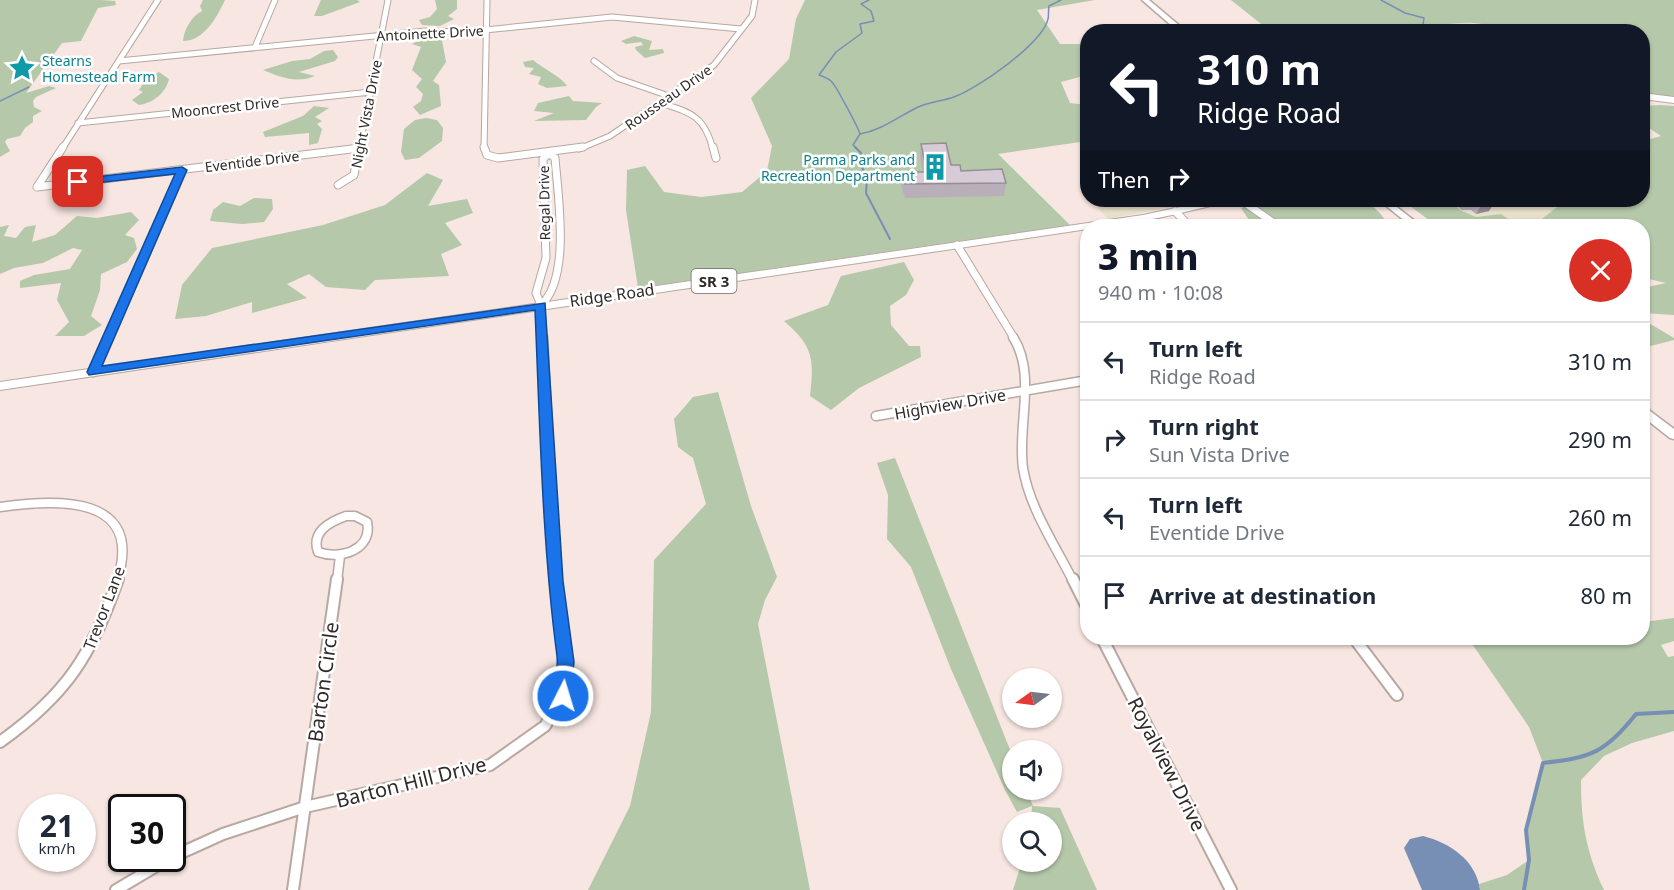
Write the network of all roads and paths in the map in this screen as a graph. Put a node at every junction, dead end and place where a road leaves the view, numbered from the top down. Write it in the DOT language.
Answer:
graph roads {
  1 [pos="158,0"];
  2 [pos="275,0"];
  3 [pos="388,0"];
  4 [pos="487,0"];
  5 [pos="755,0"];
  6 [pos="1145,0"];
  7 [pos="1174,24"];
  8 [pos="741,29"];
  9 [pos="486,30"];
  10 [pos="382,35"];
  11 [pos="255,47"];
  12 [pos="119,60"];
  13 [pos="594,61"];
  14 [pos="371,92"];
  15 [pos="669,96"];
  16 [pos="1650,97"];
  17 [pos="1674,100"];
  18 [pos="661,103"];
  19 [pos="78,123"];
  20 [pos="360,148"];
  21 [pos="549,153"];
  22 [pos="716,158"];
  23 [pos="182,170"];
  24 [pos="338,185"];
  25 [pos="1193,207"];
  26 [pos="1251,207"];
  27 [pos="1392,207"];
  28 [pos="1175,211"];
  29 [pos="1136,219"];
  30 [pos="1182,219"];
  31 [pos="1268,219"];
  32 [pos="1407,219"];
  33 [pos="1080,227"];
  34 [pos="559,231"];
  35 [pos="545,233"];
  36 [pos="957,245"];
  37 [pos="541,305"];
  38 [pos="93,372"];
  39 [pos="1080,382"];
  40 [pos="0,386"];
  41 [pos="1024,392"];
  42 [pos="876,416"];
  43 [pos="1650,416"];
  44 [pos="1674,435"];
  45 [pos="0,507"];
  46 [pos="340,556"];
  47 [pos="1080,593"];
  48 [pos="1106,645"];
  49 [pos="1359,645"];
  50 [pos="1397,695"];
  51 [pos="0,742"];
  52 [pos="305,807"];
  53 [pos="186,850"];
  54 [pos="146,872"];
  55 [pos="116,890"];
  56 [pos="293,890"];
  57 [pos="1232,890"];
  1 -- 12 [label="street"];
  2 -- 11 [label="street"];
  3 -- 10 [label="street, Night Vista Drive"];
  4 -- 9 [label="street"];
  5 -- 8 [label="street, Rousseau Drive"];
  6 -- 7 [label="main road"];
  8 -- 9 [label="street, Antoinette Drive"];
  8 -- 15 [label="street, Rousseau Drive"];
  9 -- 10 [label="street, Antoinette Drive"];
  9 -- 21 [label="street, Rousseau Drive"];
  10 -- 11 [label="street, Antoinette Drive"];
  10 -- 14 [label="street, Night Vista Drive"];
  11 -- 12 [label="street, Antoinette Drive"];
  12 -- 19 [label="street"];
  13 -- 15 [label="street"];
  14 -- 19 [label="street, Mooncrest Drive"];
  14 -- 20 [label="street, Night Vista Drive"];
  15 -- 18 [label="street, Rousseau Drive"];
  16 -- 17 [label="main road"];
  18 -- 21 [label="street, Rousseau Drive"];
  18 -- 22 [label="street"];
  19 -- 23 [label="street, Eventide Drive"];
  20 -- 23 [label="street, Eventide Drive"];
  20 -- 24 [label="street, Night Vista Drive"];
  21 -- 34 [label="street, Regal Drive"];
  21 -- 35 [label="street, Regal Drive"];
  23 -- 38 [label="street"];
  25 -- 28 [label="main road, Ridge Road / SR 3"];
  26 -- 31 [label="street"];
  27 -- 32 [label="main road"];
  28 -- 29 [label="main road, Ridge Road / SR 3"];
  28 -- 30 [label="street"];
  33 -- 36 [label="main road, Ridge Road / SR 3"];
  34 -- 35 [label="street"];
  34 -- 37 [label="street, Regal Drive"];
  35 -- 37 [label="street, Regal Drive"];
  36 -- 37 [label="main road, Ridge Road / SR 3"];
  36 -- 41 [label="street"];
  37 -- 38 [label="main road, Ridge Road / SR 3"];
  37 -- 52 [label="street, Barton Hill Drive"];
  38 -- 40 [label="main road, Ridge Road / SR 3"];
  39 -- 41 [label="street, Highview Drive"];
  41 -- 42 [label="street, Highview Drive"];
  41 -- 47 [label="street"];
  43 -- 44 [label="main road"];
  45 -- 51 [label="street, Trevor Lane"];
  46 -- 46 [label="street"];
  46 -- 52 [label="street, Barton Circle"];
  48 -- 57 [label="street, Royalview Drive"];
  49 -- 50 [label="street"];
  52 -- 53 [label="street, Barton Hill Drive"];
  52 -- 56 [label="street, Barton Circle"];
  54 -- 55 [label="street, Barton Hill Drive"];
}
